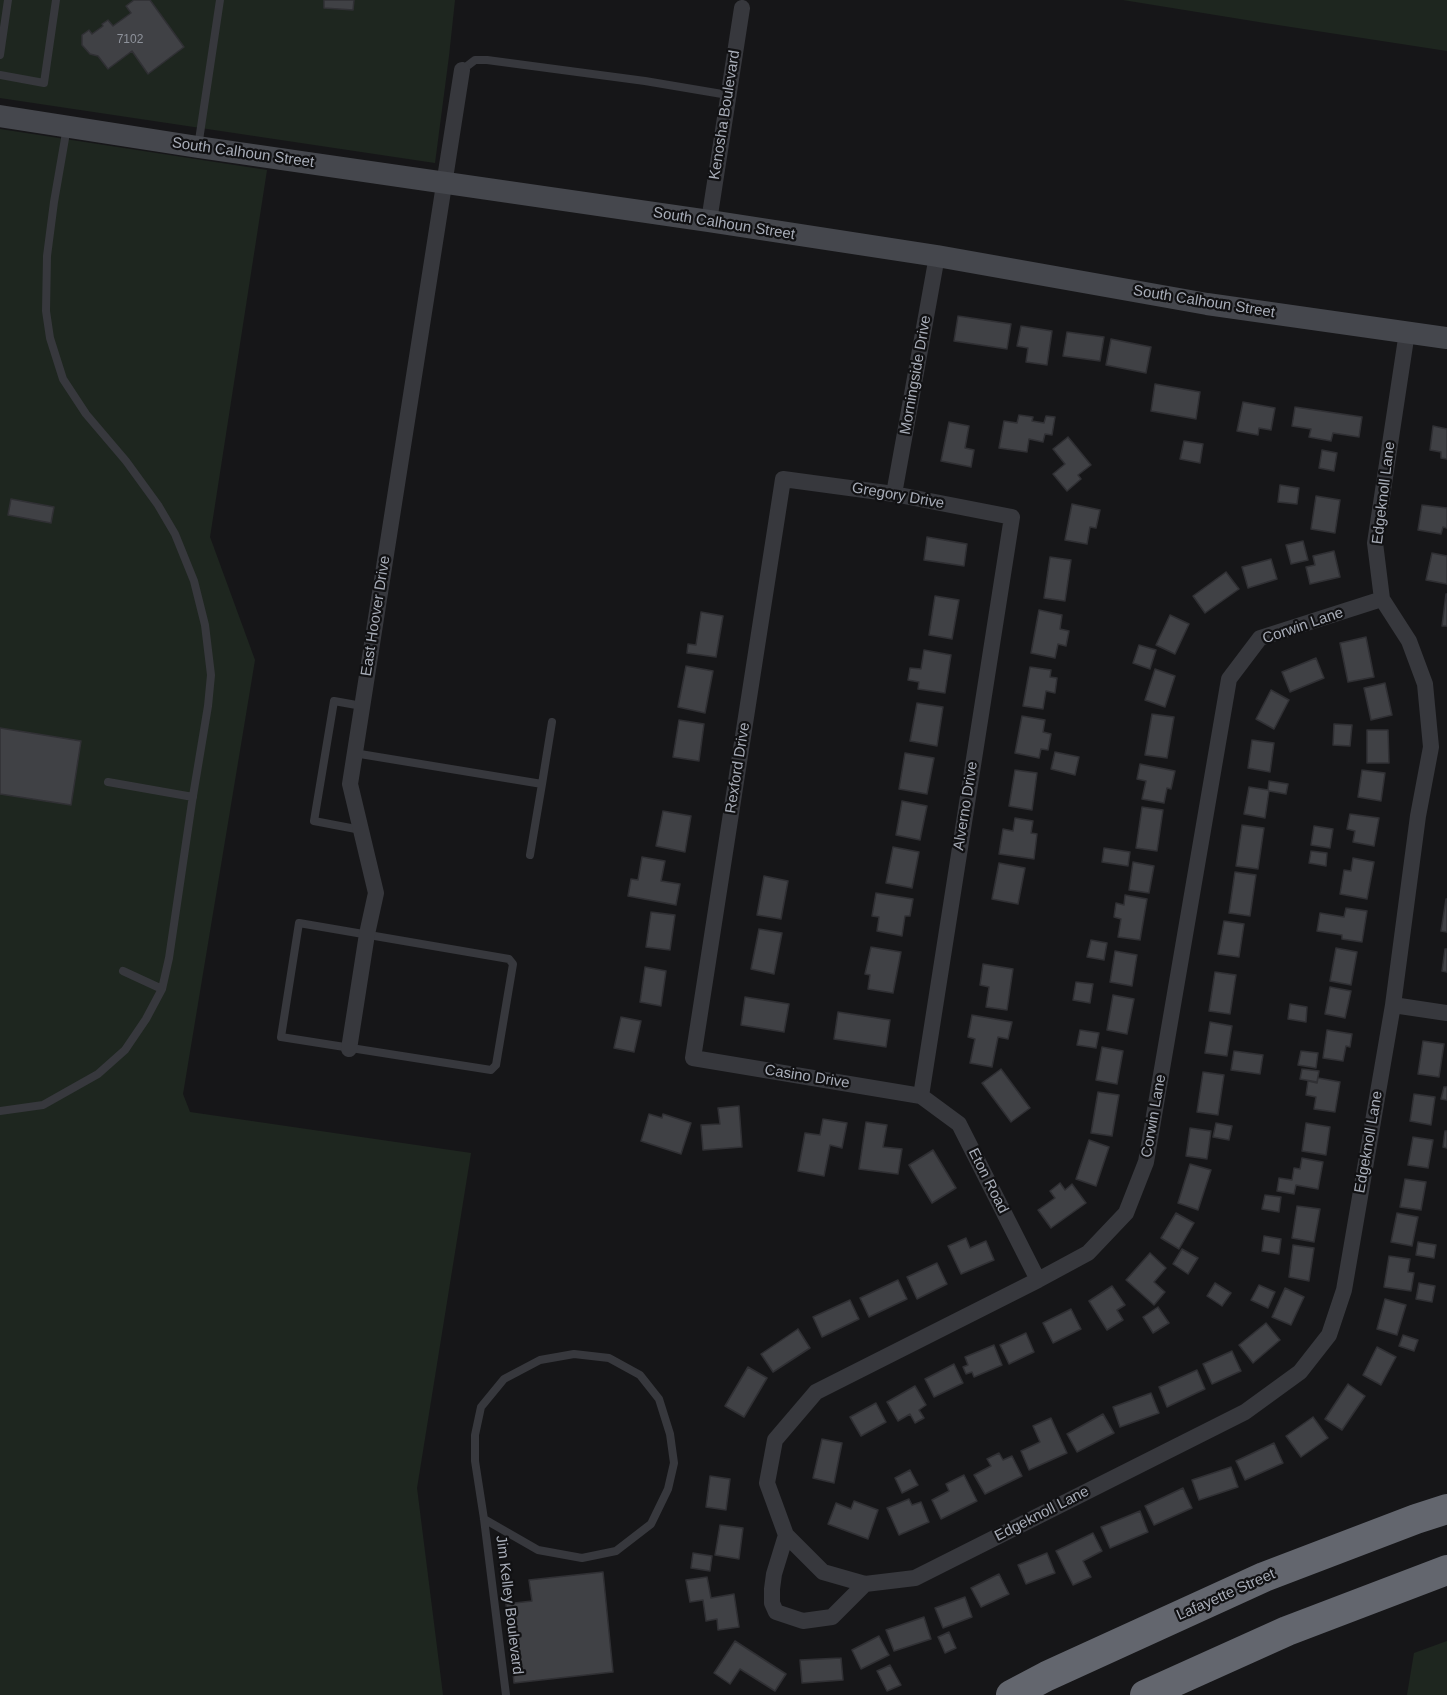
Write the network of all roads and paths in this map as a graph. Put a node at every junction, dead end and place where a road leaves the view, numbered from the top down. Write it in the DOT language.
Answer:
graph roads {
  1 [pos="8,0"];
  2 [pos="56,0"];
  3 [pos="220,0"];
  4 [pos="742,8"];
  5 [pos="0,55"];
  6 [pos="462,70"];
  7 [pos="0,75"];
  8 [pos="728,95"];
  9 [pos="0,116"];
  10 [pos="67,127"];
  11 [pos="198,147"];
  12 [pos="445,182"];
  13 [pos="709,221"];
  14 [pos="937,256"];
  15 [pos="1407,332"];
  16 [pos="1447,338"];
  17 [pos="783,479"];
  18 [pos="894,494"];
  19 [pos="1012,517"];
  20 [pos="1382,599"];
  21 [pos="362,706"];
  22 [pos="552,722"];
  23 [pos="354,753"];
  24 [pos="108,783"];
  25 [pos="542,784"];
  26 [pos="193,797"];
  27 [pos="360,830"];
  28 [pos="530,855"];
  29 [pos="367,934"];
  30 [pos="123,971"];
  31 [pos="162,988"];
  32 [pos="1393,1005"];
  33 [pos="1447,1013"];
  34 [pos="349,1049"];
  35 [pos="693,1058"];
  36 [pos="921,1096"];
  37 [pos="0,1111"];
  38 [pos="1038,1280"];
  39 [pos="1447,1509"];
  40 [pos="484,1519"];
  41 [pos="786,1535"];
  42 [pos="1447,1570"];
  43 [pos="865,1584"];
  44 [pos="506,1695"];
  45 [pos="1011,1695"];
  46 [pos="1145,1695"];
  1 -- 5 [label="lane"];
  2 -- 7 [label="lane"];
  3 -- 11 [label="lane"];
  4 -- 8 [label="street, Kenosha Boulevard"];
  6 -- 8 [label="lane"];
  6 -- 12 [label="street, East Hoover Drive"];
  8 -- 13 [label="street, Kenosha Boulevard"];
  9 -- 10 [label="street, South Calhoun Street"];
  10 -- 11 [label="street, South Calhoun Street"];
  10 -- 26 [label="lane"];
  11 -- 12 [label="street, South Calhoun Street"];
  12 -- 13 [label="street, South Calhoun Street"];
  12 -- 21 [label="street, East Hoover Drive"];
  13 -- 14 [label="street, South Calhoun Street"];
  14 -- 15 [label="street, South Calhoun Street"];
  14 -- 18 [label="street, Morningside Drive"];
  15 -- 16 [label="street, South Calhoun Street"];
  15 -- 20 [label="street, Edgeknoll Lane"];
  17 -- 18 [label="street, Gregory Drive"];
  17 -- 35 [label="street, Rexford Drive"];
  18 -- 19 [label="street, Gregory Drive"];
  19 -- 36 [label="street, Alverno Drive"];
  20 -- 32 [label="street, Edgeknoll Lane"];
  20 -- 38 [label="street, Corwin Lane"];
  21 -- 23 [label="street, East Hoover Drive"];
  21 -- 27 [label="lane"];
  22 -- 25 [label="lane"];
  23 -- 25 [label="lane"];
  23 -- 27 [label="street, East Hoover Drive"];
  24 -- 26 [label="lane"];
  25 -- 28 [label="lane"];
  26 -- 31 [label="lane"];
  27 -- 29 [label="street, East Hoover Drive"];
  29 -- 34 [label="street, East Hoover Drive"];
  29 -- 34 [label="lane"];
  29 -- 34 [label="lane"];
  30 -- 31 [label="lane"];
  31 -- 37 [label="lane"];
  32 -- 33 [label="street"];
  32 -- 43 [label="street, Edgeknoll Lane"];
  35 -- 36 [label="street, Casino Drive"];
  36 -- 38 [label="street, Eton Road"];
  38 -- 41 [label="street, Corwin Lane"];
  39 -- 45 [label="highway, Lafayette Street"];
  40 -- 40 [label="lane, Jim Kelley Boulevard"];
  40 -- 44 [label="lane, Jim Kelley Boulevard"];
  41 -- 43 [label="street, Edgeknoll Lane"];
  41 -- 43 [label="street"];
  42 -- 46 [label="highway"];
}
